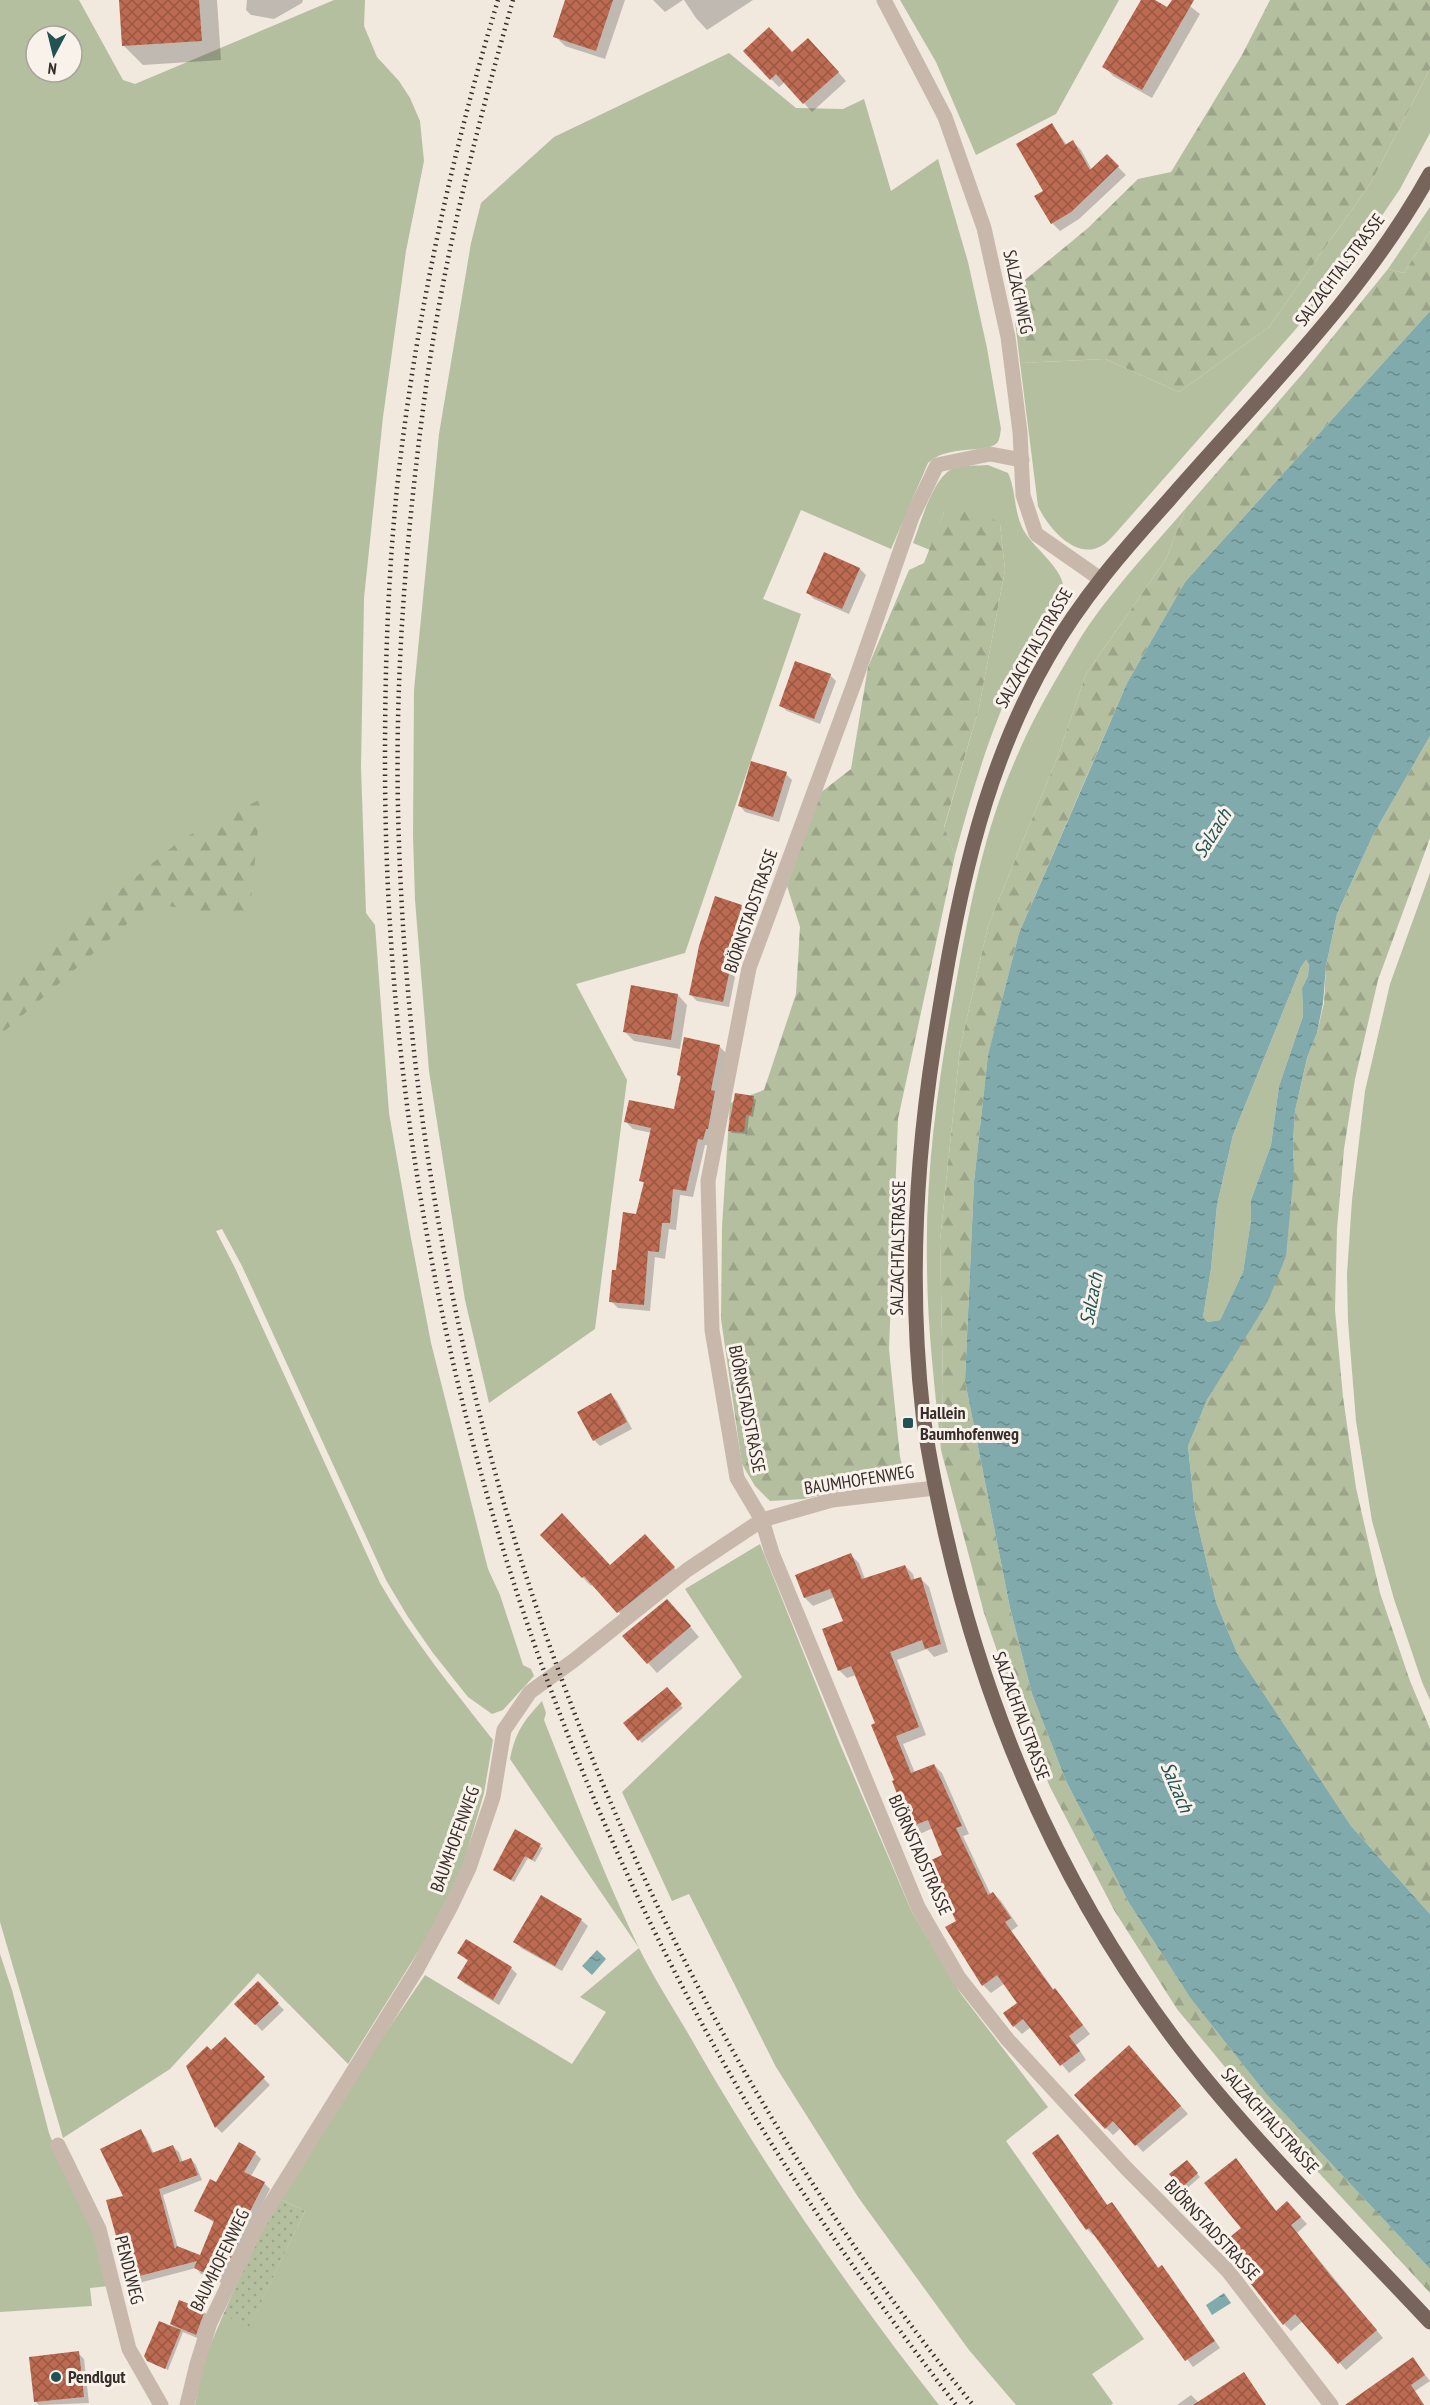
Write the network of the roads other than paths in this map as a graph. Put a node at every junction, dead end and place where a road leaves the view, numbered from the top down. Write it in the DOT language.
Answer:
graph roads {
  1 [pos="884,0"];
  2 [pos="1430,174"];
  3 [pos="1022,460"];
  4 [pos="1099,578"];
  5 [pos="935,1488"];
  6 [pos="762,1520"];
  7 [pos="58,2145"];
  8 [pos="1430,2322"];
  9 [pos="161,2405"];
  10 [pos="187,2405"];
  11 [pos="1331,2405"];
  1 -- 3 [label="street, SALZACHWEG"];
  2 -- 4 [label="main road, SALZACHTALSTRASSE"];
  3 -- 4 [label="street, SALZACHWEG"];
  3 -- 6 [label="street, BJÖRNSTADSTRASSE"];
  4 -- 5 [label="main road, SALZACHTALSTRASSE"];
  5 -- 6 [label="street, BAUMHOFENWEG"];
  5 -- 8 [label="main road, SALZACHTALSTRASSE"];
  6 -- 10 [label="street, BAUMHOFENWEG"];
  6 -- 11 [label="street, BJÖRNSTADSTRASSE"];
  7 -- 9 [label="street, PENDLWEG"];
}
